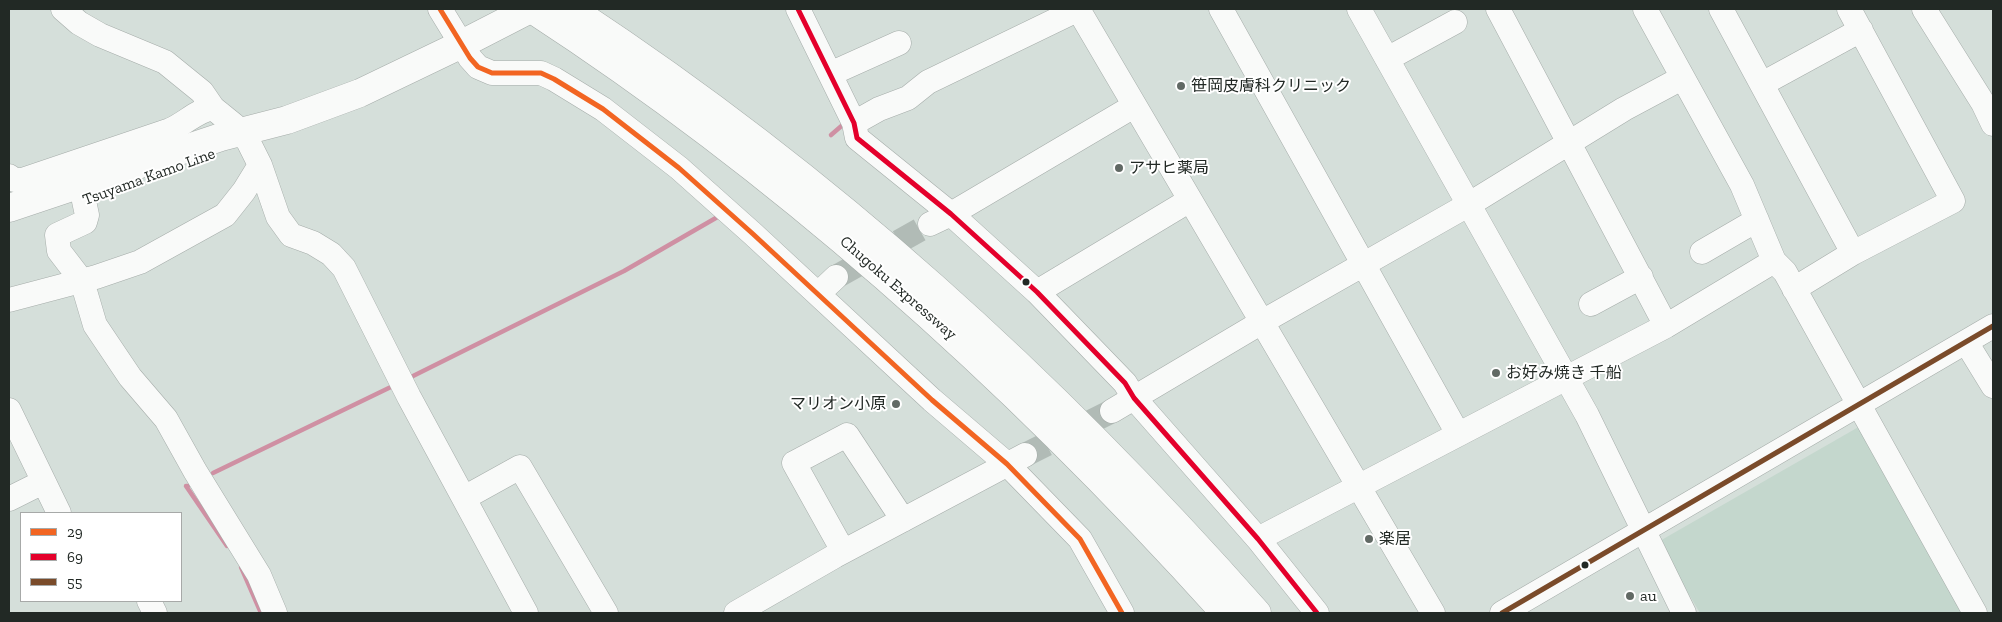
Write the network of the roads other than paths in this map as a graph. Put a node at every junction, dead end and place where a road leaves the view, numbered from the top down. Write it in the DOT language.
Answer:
graph roads {
  1 [pos="63,9"];
  2 [pos="440,9"];
  3 [pos="531,9"];
  4 [pos="798,9"];
  5 [pos="1078,9"];
  6 [pos="1221,9"];
  7 [pos="1359,9"];
  8 [pos="1498,9"];
  9 [pos="1645,9"];
  10 [pos="1721,9"];
  11 [pos="1849,9"];
  12 [pos="1924,9"];
  13 [pos="573,19"];
  14 [pos="1455,22"];
  15 [pos="1860,30"];
  16 [pos="899,43"];
  17 [pos="462,44"];
  18 [pos="1387,58"];
  19 [pos="830,74"];
  20 [pos="1682,78"];
  21 [pos="1762,84"];
  22 [pos="1134,106"];
  23 [pos="213,108"];
  24 [pos="854,124"];
  25 [pos="1993,124"];
  26 [pos="244,136"];
  27 [pos="1570,143"];
  28 [pos="260,165"];
  29 [pos="9,176"];
  30 [pos="1190,200"];
  31 [pos="84,201"];
  32 [pos="1468,205"];
  33 [pos="9,208"];
  34 [pos="951,214"];
  35 [pos="1757,220"];
  36 [pos="930,224"];
  37 [pos="9,228"];
  38 [pos="1702,252"];
  39 [pos="1853,253"];
  40 [pos="1774,261"];
  41 [pos="1363,264"];
  42 [pos="836,277"];
  43 [pos="1641,277"];
  44 [pos="82,281"];
  45 [pos="1794,289"];
  46 [pos="1036,292"];
  47 [pos="818,294"];
  48 [pos="9,300"];
  49 [pos="1591,304"];
  50 [pos="1262,322"];
  51 [pos="1666,326"];
  52 [pos="1993,326"];
  53 [pos="1966,342"];
  54 [pos="1566,378"];
  55 [pos="1993,386"];
  56 [pos="1134,398"];
  57 [pos="1858,404"];
  58 [pos="9,410"];
  59 [pos="1112,411"];
  60 [pos="1458,434"];
  61 [pos="1016,460"];
  62 [pos="43,482"];
  63 [pos="1358,488"];
  64 [pos="464,498"];
  65 [pos="9,499"];
  66 [pos="58,512"];
  67 [pos="902,520"];
  68 [pos="1644,530"];
  69 [pos="1258,540"];
  70 [pos="843,551"];
  71 [pos="275,613"];
  72 [pos="526,613"];
  73 [pos="606,613"];
  74 [pos="736,613"];
  75 [pos="1122,613"];
  76 [pos="1225,613"];
  77 [pos="1257,613"];
  78 [pos="1317,613"];
  79 [pos="1433,613"];
  80 [pos="1502,613"];
  81 [pos="1684,613"];
  82 [pos="1975,613"];
  1 -- 23 [label="street"];
  2 -- 17 [label="street"];
  3 -- 13 [label="main road, Chugoku Expressway"];
  3 -- 17 [label="main road, Tsuyama Kamo Line"];
  4 -- 19 [label="street"];
  5 -- 22 [label="street"];
  5 -- 24 [label="street"];
  6 -- 41 [label="street"];
  7 -- 18 [label="street"];
  8 -- 27 [label="street"];
  9 -- 20 [label="street"];
  10 -- 21 [label="street"];
  11 -- 15 [label="street"];
  12 -- 25 [label="street"];
  13 -- 76 [label="main road, Chugoku Expressway"];
  13 -- 77 [label="main road, Chugoku Expressway"];
  14 -- 18 [label="street"];
  15 -- 21 [label="street"];
  15 -- 39 [label="street"];
  16 -- 19 [label="street"];
  17 -- 26 [label="main road, Tsuyama Kamo Line"];
  17 -- 47 [label="street"];
  18 -- 32 [label="street"];
  19 -- 24 [label="street"];
  20 -- 27 [label="street"];
  20 -- 35 [label="street"];
  21 -- 39 [label="street"];
  22 -- 30 [label="street"];
  22 -- 34 [label="street"];
  23 -- 26 [label="street"];
  23 -- 29 [label="street"];
  24 -- 34 [label="street"];
  26 -- 28 [label="street"];
  26 -- 31 [label="main road, Tsuyama Kamo Line"];
  26 -- 33 [label="main road, Tsuyama Kamo Line"];
  27 -- 32 [label="street"];
  27 -- 43 [label="street"];
  28 -- 44 [label="street"];
  28 -- 64 [label="street"];
  30 -- 46 [label="street"];
  30 -- 50 [label="street"];
  31 -- 37 [label="main road, Tsuyama Kamo Line"];
  31 -- 44 [label="street"];
  32 -- 41 [label="street"];
  32 -- 54 [label="street"];
  34 -- 36 [label="street"];
  34 -- 46 [label="street"];
  35 -- 38 [label="street"];
  35 -- 40 [label="street"];
  39 -- 45 [label="street"];
  40 -- 45 [label="street"];
  40 -- 51 [label="street"];
  41 -- 50 [label="street"];
  41 -- 60 [label="street"];
  42 -- 47 [label="street"];
  43 -- 49 [label="street"];
  43 -- 51 [label="street"];
  44 -- 48 [label="street"];
  44 -- 71 [label="street"];
  45 -- 57 [label="street"];
  46 -- 56 [label="street"];
  47 -- 61 [label="street"];
  50 -- 56 [label="street"];
  50 -- 63 [label="street"];
  51 -- 54 [label="street"];
  52 -- 53 [label="street"];
  53 -- 55 [label="street"];
  53 -- 57 [label="street"];
  54 -- 60 [label="street"];
  54 -- 68 [label="street"];
  56 -- 59 [label="street"];
  56 -- 69 [label="street"];
  57 -- 68 [label="street"];
  57 -- 82 [label="street"];
  58 -- 62 [label="street"];
  60 -- 63 [label="street"];
  61 -- 67 [label="street"];
  61 -- 75 [label="street"];
  62 -- 65 [label="street"];
  62 -- 66 [label="street"];
  63 -- 69 [label="street"];
  63 -- 79 [label="street"];
  64 -- 72 [label="street"];
  64 -- 73 [label="street"];
  67 -- 70 [label="street"];
  67 -- 70 [label="street"];
  68 -- 80 [label="street"];
  68 -- 81 [label="street"];
  69 -- 78 [label="street"];
  70 -- 74 [label="street"];
}
